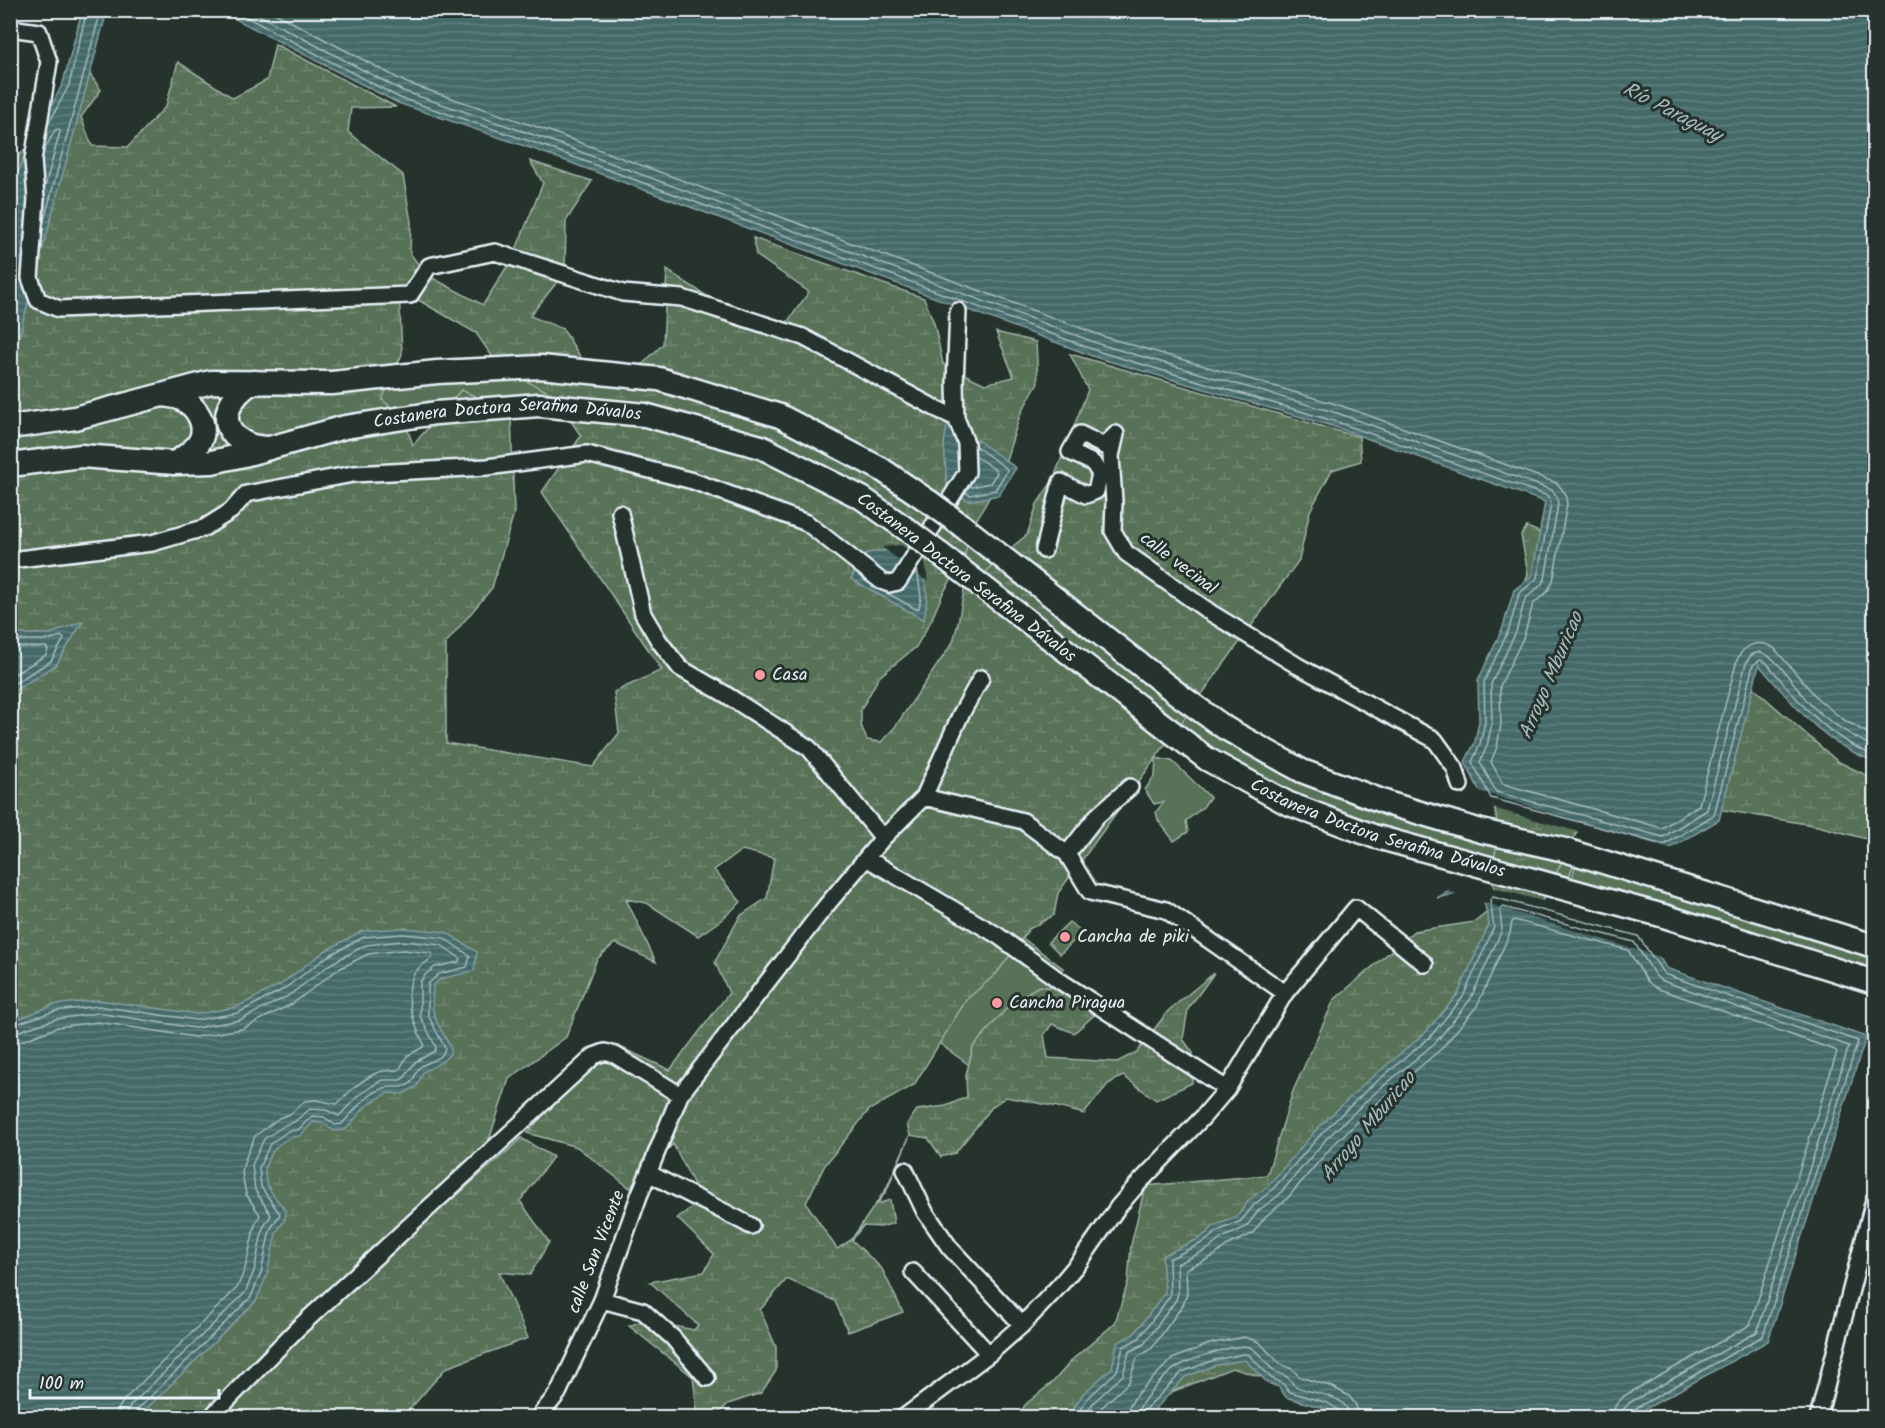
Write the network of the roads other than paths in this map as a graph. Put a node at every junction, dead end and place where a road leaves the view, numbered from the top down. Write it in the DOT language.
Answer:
graph roads {
  1 [pos="10,28"];
  2 [pos="958,311"];
  3 [pos="254,382"];
  4 [pos="163,394"];
  5 [pos="956,418"];
  6 [pos="10,427"];
  7 [pos="267,448"];
  8 [pos="175,463"];
  9 [pos="12,465"];
  10 [pos="620,513"];
  11 [pos="1044,550"];
  12 [pos="10,560"];
  13 [pos="981,678"];
  14 [pos="1460,785"];
  15 [pos="1130,787"];
  16 [pos="924,797"];
  17 [pos="883,838"];
  18 [pos="1067,854"];
  19 [pos="866,858"];
  20 [pos="1875,946"];
  21 [pos="1425,964"];
  22 [pos="1875,982"];
  23 [pos="1285,993"];
  24 [pos="1227,1089"];
  25 [pos="680,1095"];
  26 [pos="905,1170"];
  27 [pos="649,1173"];
  28 [pos="1875,1200"];
  29 [pos="751,1226"];
  30 [pos="913,1272"];
  31 [pos="602,1300"];
  32 [pos="1022,1325"];
  33 [pos="989,1354"];
  34 [pos="706,1378"];
  35 [pos="210,1418"];
  36 [pos="538,1418"];
  37 [pos="903,1418"];
  38 [pos="1818,1418"];
  1 -- 5 [label="street"];
  2 -- 5 [label="street"];
  3 -- 4 [label="highway, Costanera Doctora Serafina Dávalos"];
  3 -- 7 [label="highway"];
  3 -- 20 [label="highway, Costanera Doctora Serafina Dávalos, bridge"];
  4 -- 6 [label="highway, Costanera Doctora Serafina Dávalos"];
  4 -- 8 [label="highway"];
  5 -- 12 [label="street"];
  7 -- 8 [label="highway, Costanera Doctora Serafina Dávalos"];
  7 -- 22 [label="highway, Costanera Doctora Serafina Dávalos, bridge"];
  8 -- 9 [label="highway, Costanera Doctora Serafina Dávalos"];
  10 -- 17 [label="street"];
  11 -- 14 [label="street, calle vecinal"];
  13 -- 16 [label="street, calle San Vicente"];
  15 -- 18 [label="street"];
  16 -- 17 [label="street, calle San Vicente"];
  16 -- 18 [label="street"];
  17 -- 19 [label="street, calle San Vicente"];
  18 -- 23 [label="street"];
  19 -- 24 [label="street"];
  19 -- 25 [label="street, calle San Vicente"];
  21 -- 23 [label="street"];
  23 -- 24 [label="street"];
  24 -- 32 [label="street"];
  25 -- 27 [label="street, calle San Vicente"];
  25 -- 35 [label="street"];
  26 -- 32 [label="street"];
  27 -- 29 [label="street"];
  27 -- 31 [label="street, calle San Vicente"];
  28 -- 38 [label="street"];
  30 -- 33 [label="street"];
  31 -- 34 [label="street"];
  31 -- 36 [label="street, calle San Vicente"];
  32 -- 33 [label="street"];
  33 -- 37 [label="street"];
}
